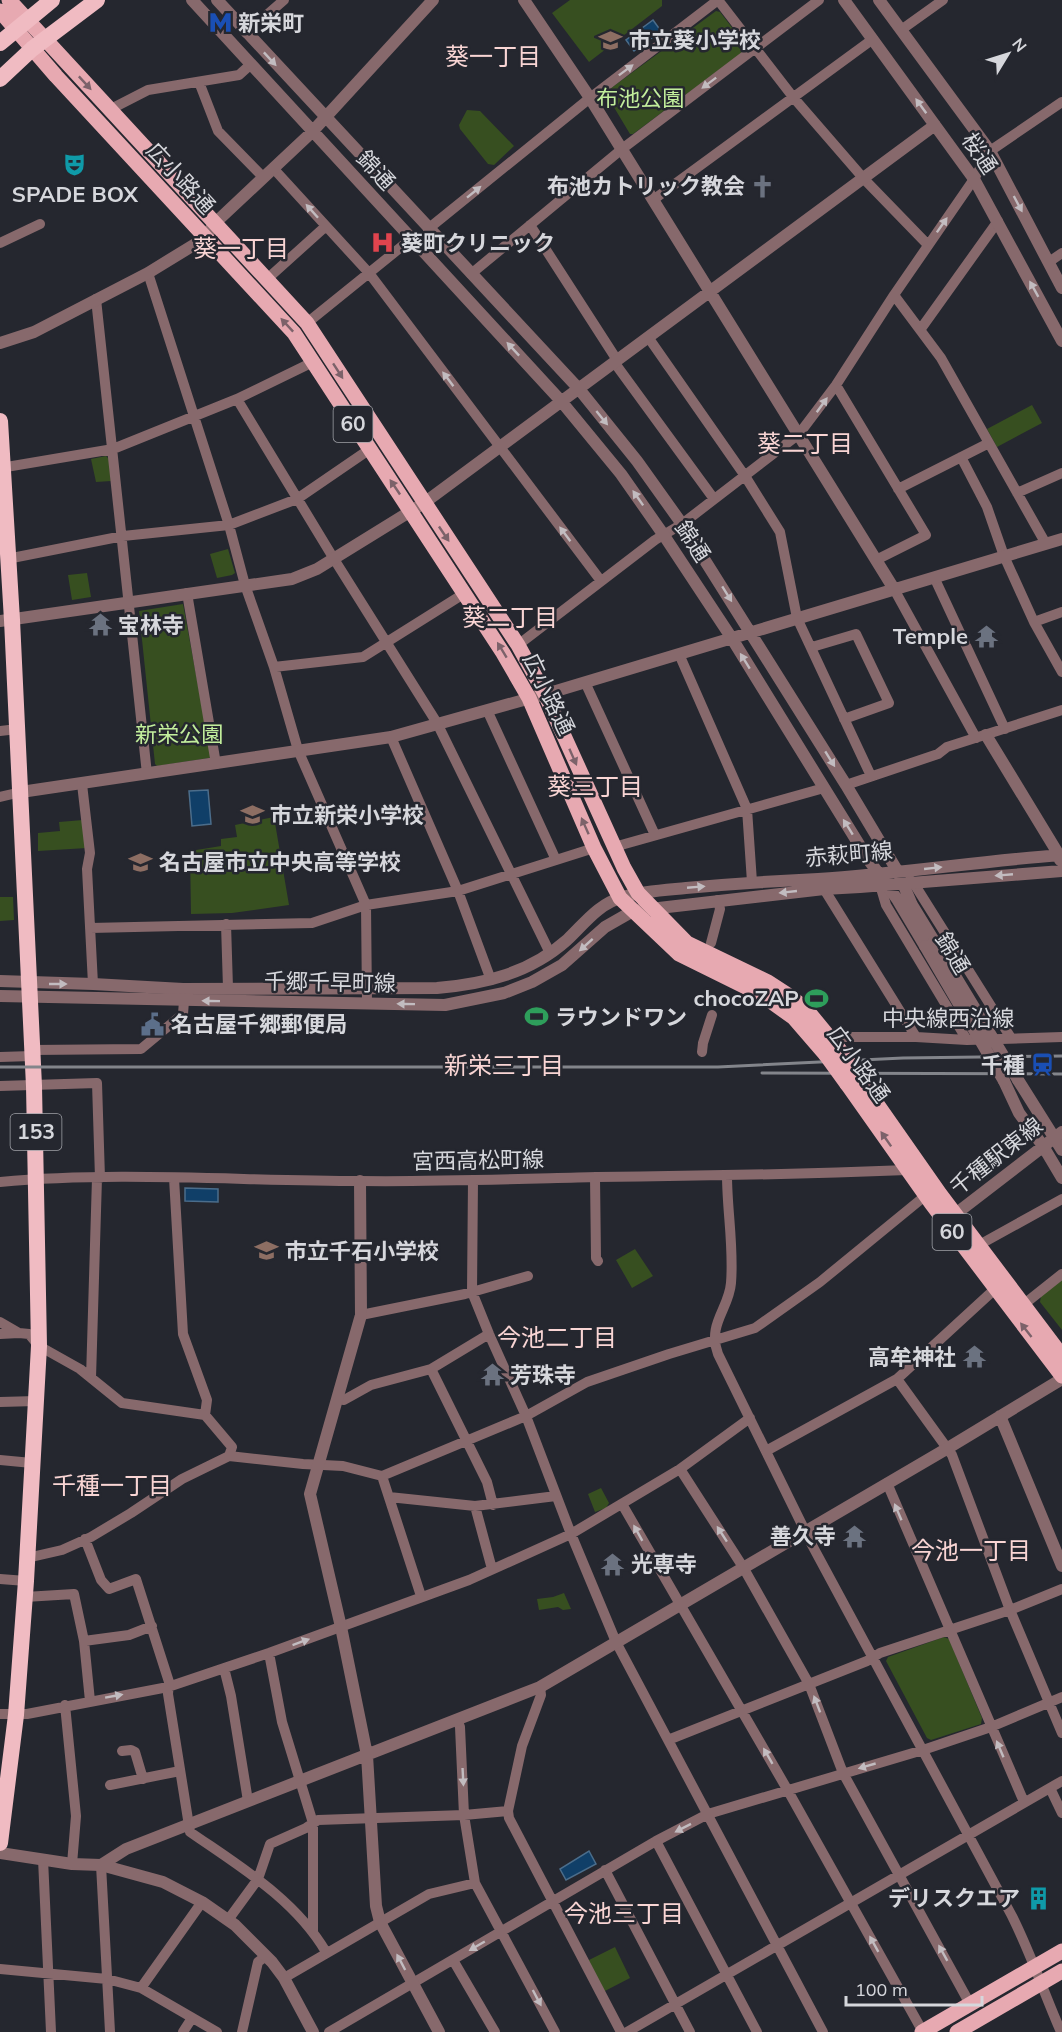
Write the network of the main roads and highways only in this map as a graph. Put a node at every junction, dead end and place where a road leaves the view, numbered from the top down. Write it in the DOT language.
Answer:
graph roads {
  1 [pos="9,0"];
  2 [pos="52,0"];
  3 [pos="97,0"];
  4 [pos="0,11"];
  5 [pos="21,24"];
  6 [pos="0,43"];
  7 [pos="39,44"];
  8 [pos="0,79"];
  9 [pos="0,421"];
  10 [pos="1,468"];
  11 [pos="417,507"];
  12 [pos="6,620"];
  13 [pos="950,1218"];
  14 [pos="1062,1356"];
  15 [pos="1062,1378"];
  16 [pos="8,1715"];
  17 [pos="3,1787"];
  18 [pos="0,1843"];
  19 [pos="1062,1951"];
  20 [pos="1062,1971"];
  21 [pos="1038,1975"];
  22 [pos="923,2032"];
  23 [pos="957,2032"];
  1 -- 5 [label="main road, 広小路通 / 60"];
  2 -- 5 [label="highway"];
  3 -- 7 [label="highway"];
  4 -- 5 [label="main road, 広小路通 / 60"];
  5 -- 6 [label="highway"];
  5 -- 7 [label="main road, 広小路通 / 60"];
  7 -- 8 [label="highway"];
  11 -- 7 [label="main road, 広小路通 / 60, one-way"];
  7 -- 11 [label="main road, 広小路通 / 60, one-way"];
  9 -- 10 [label="highway, 153"];
  10 -- 12 [label="highway, 153"];
  11 -- 13 [label="main road, 広小路通 / 60, one-way, bridge"];
  13 -- 11 [label="main road, 広小路通 / 60, one-way, bridge"];
  12 -- 16 [label="highway, 153"];
  13 -- 14 [label="main road, 広小路通 / 60"];
  15 -- 13 [label="main road, 広小路通 / 60, one-way"];
  16 -- 17 [label="highway, 153"];
  17 -- 18 [label="highway, 153"];
  19 -- 21 [label="main road"];
  20 -- 21 [label="main road"];
  21 -- 22 [label="main road"];
  21 -- 23 [label="main road"];
}
